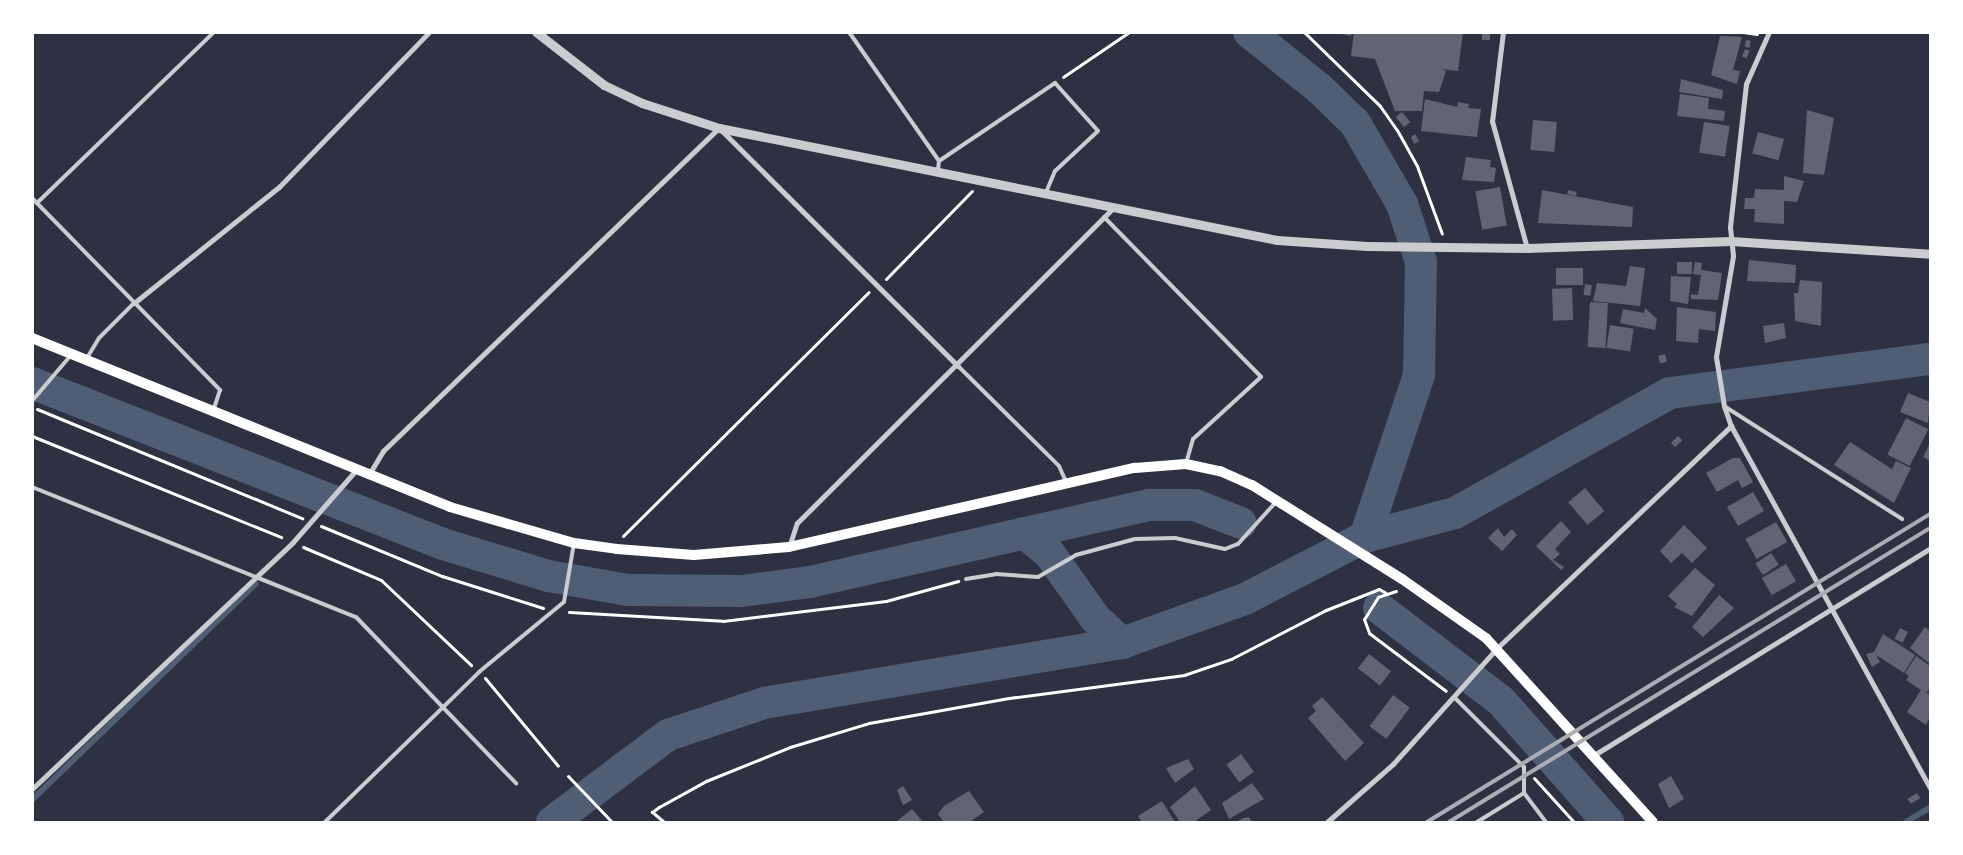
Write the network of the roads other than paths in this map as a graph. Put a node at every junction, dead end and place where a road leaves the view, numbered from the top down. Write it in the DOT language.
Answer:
graph roads {
  1 [pos="214,32"];
  2 [pos="428,32"];
  3 [pos="536,32"];
  4 [pos="849,32"];
  5 [pos="1503,32"];
  6 [pos="1769,32"];
  7 [pos="719,128"];
  8 [pos="938,166"];
  9 [pos="1046,192"];
  10 [pos="32,198"];
  11 [pos="37,203"];
  12 [pos="1115,206"];
  13 [pos="1104,217"];
  14 [pos="1731,241"];
  15 [pos="1528,248"];
  16 [pos="1930,254"];
  17 [pos="134,303"];
  18 [pos="32,338"];
  19 [pos="72,354"];
  20 [pos="86,359"];
  21 [pos="958,366"];
  22 [pos="33,400"];
  23 [pos="1724,406"];
  24 [pos="213,411"];
  25 [pos="1731,426"];
  26 [pos="1186,464"];
  27 [pos="356,470"];
  28 [pos="368,476"];
  29 [pos="1066,483"];
  30 [pos="32,487"];
  31 [pos="1277,500"];
  32 [pos="1902,519"];
  33 [pos="574,543"];
  34 [pos="789,547"];
  35 [pos="1930,548"];
  36 [pos="254,578"];
  37 [pos="966,579"];
  38 [pos="1832,608"];
  39 [pos="1497,648"];
  40 [pos="1454,697"];
  41 [pos="444,708"];
  42 [pos="1594,755"];
  43 [pos="516,783"];
  44 [pos="1930,788"];
  45 [pos="32,789"];
  46 [pos="1524,793"];
  47 [pos="325,822"];
  48 [pos="1327,822"];
  49 [pos="1477,822"];
  50 [pos="1546,822"];
  51 [pos="1653,822"];
  1 -- 11 [label="lane"];
  2 -- 17 [label="street"];
  3 -- 7 [label="street"];
  4 -- 8 [label="lane"];
  5 -- 15 [label="street"];
  6 -- 14 [label="street"];
  7 -- 8 [label="street"];
  7 -- 21 [label="street"];
  7 -- 28 [label="street"];
  8 -- 9 [label="street"];
  8 -- 9 [label="lane"];
  9 -- 12 [label="street"];
  10 -- 11 [label="lane"];
  11 -- 17 [label="lane"];
  12 -- 13 [label="street"];
  12 -- 15 [label="street"];
  13 -- 21 [label="street"];
  13 -- 26 [label="lane"];
  14 -- 15 [label="street"];
  14 -- 16 [label="street"];
  14 -- 23 [label="street"];
  17 -- 20 [label="lane"];
  17 -- 24 [label="lane"];
  18 -- 19 [label="main road"];
  19 -- 20 [label="main road"];
  19 -- 22 [label="lane"];
  20 -- 24 [label="main road"];
  21 -- 29 [label="lane"];
  21 -- 34 [label="street"];
  23 -- 25 [label="street"];
  23 -- 32 [label="lane"];
  24 -- 27 [label="main road"];
  25 -- 38 [label="street"];
  25 -- 39 [label="street"];
  26 -- 29 [label="main road"];
  26 -- 31 [label="main road"];
  27 -- 28 [label="main road"];
  27 -- 36 [label="street"];
  28 -- 33 [label="main road"];
  29 -- 34 [label="main road"];
  30 -- 36 [label="lane"];
  31 -- 37 [label="lane"];
  31 -- 39 [label="main road"];
  33 -- 34 [label="main road"];
  33 -- 41 [label="lane"];
  35 -- 38 [label="street"];
  36 -- 41 [label="lane"];
  36 -- 45 [label="street"];
  38 -- 42 [label="street"];
  38 -- 44 [label="street"];
  39 -- 40 [label="street"];
  39 -- 42 [label="main road"];
  40 -- 46 [label="lane"];
  40 -- 48 [label="street"];
  41 -- 43 [label="lane"];
  41 -- 47 [label="lane"];
  42 -- 51 [label="main road"];
  46 -- 49 [label="lane"];
  46 -- 50 [label="lane"];
}
